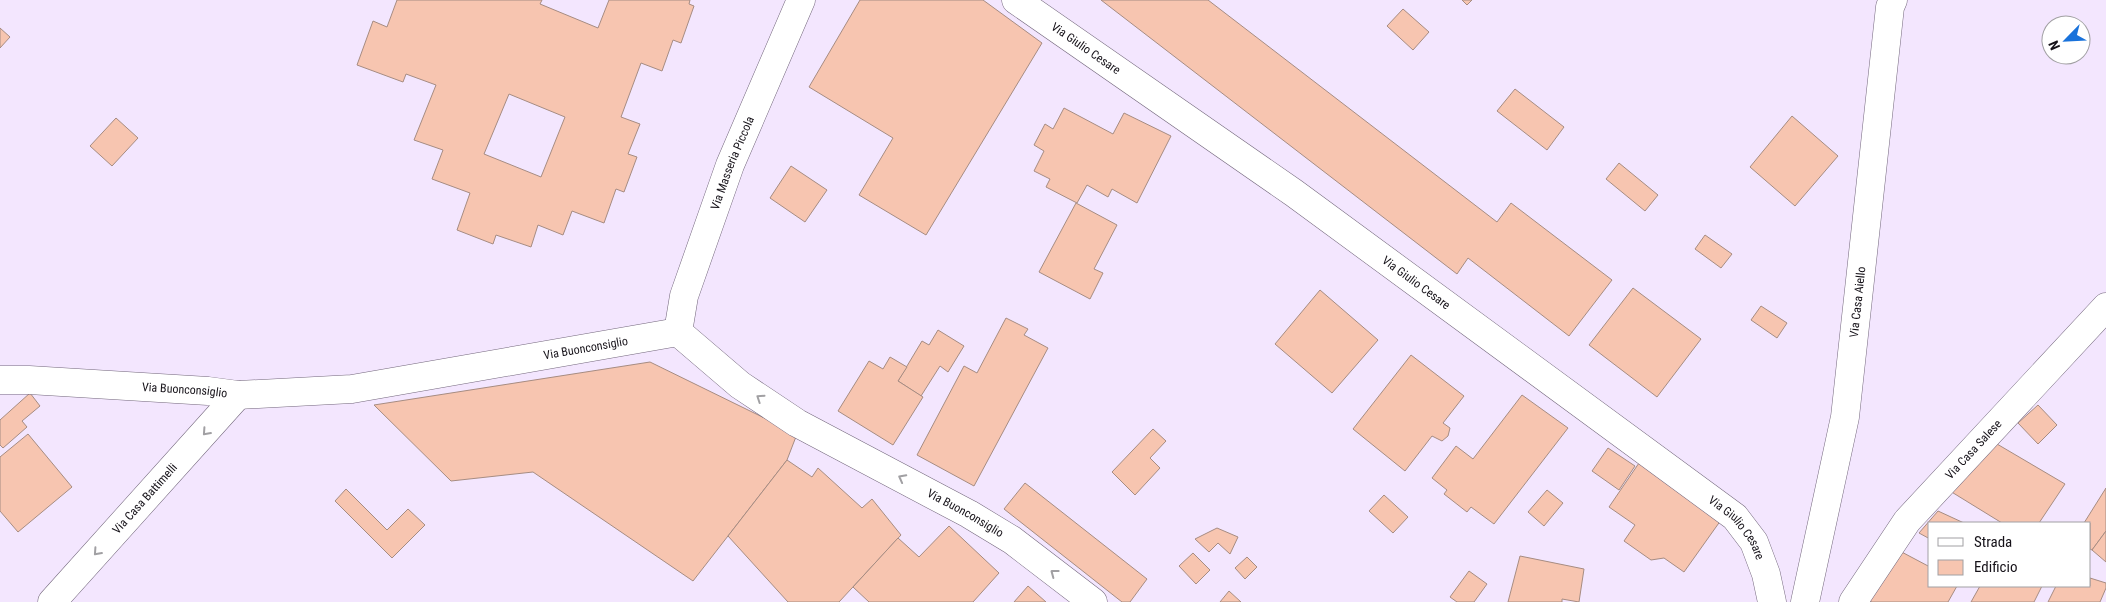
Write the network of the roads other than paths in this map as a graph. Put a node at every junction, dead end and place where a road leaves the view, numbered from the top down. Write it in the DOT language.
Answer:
graph roads {
  1 [pos="801,0"];
  2 [pos="1016,0"];
  3 [pos="1893,0"];
  4 [pos="2106,307"];
  5 [pos="678,332"];
  6 [pos="0,380"];
  7 [pos="238,395"];
  8 [pos="52,602"];
  9 [pos="1093,602"];
  10 [pos="1772,602"];
  11 [pos="1805,602"];
  12 [pos="1853,602"];
  1 -- 5 [label="street, Via Masseria Piccola"];
  2 -- 10 [label="street, Via Giulio Cesare"];
  3 -- 11 [label="street, Via Casa Aiello"];
  4 -- 12 [label="street, Via Casa Salese"];
  5 -- 7 [label="street, Via Buonconsiglio"];
  9 -- 5 [label="street, Via Buonconsiglio, one-way"];
  6 -- 7 [label="street, Via Buonconsiglio"];
  7 -- 8 [label="street, Via Casa Battimelli, one-way"];
}
